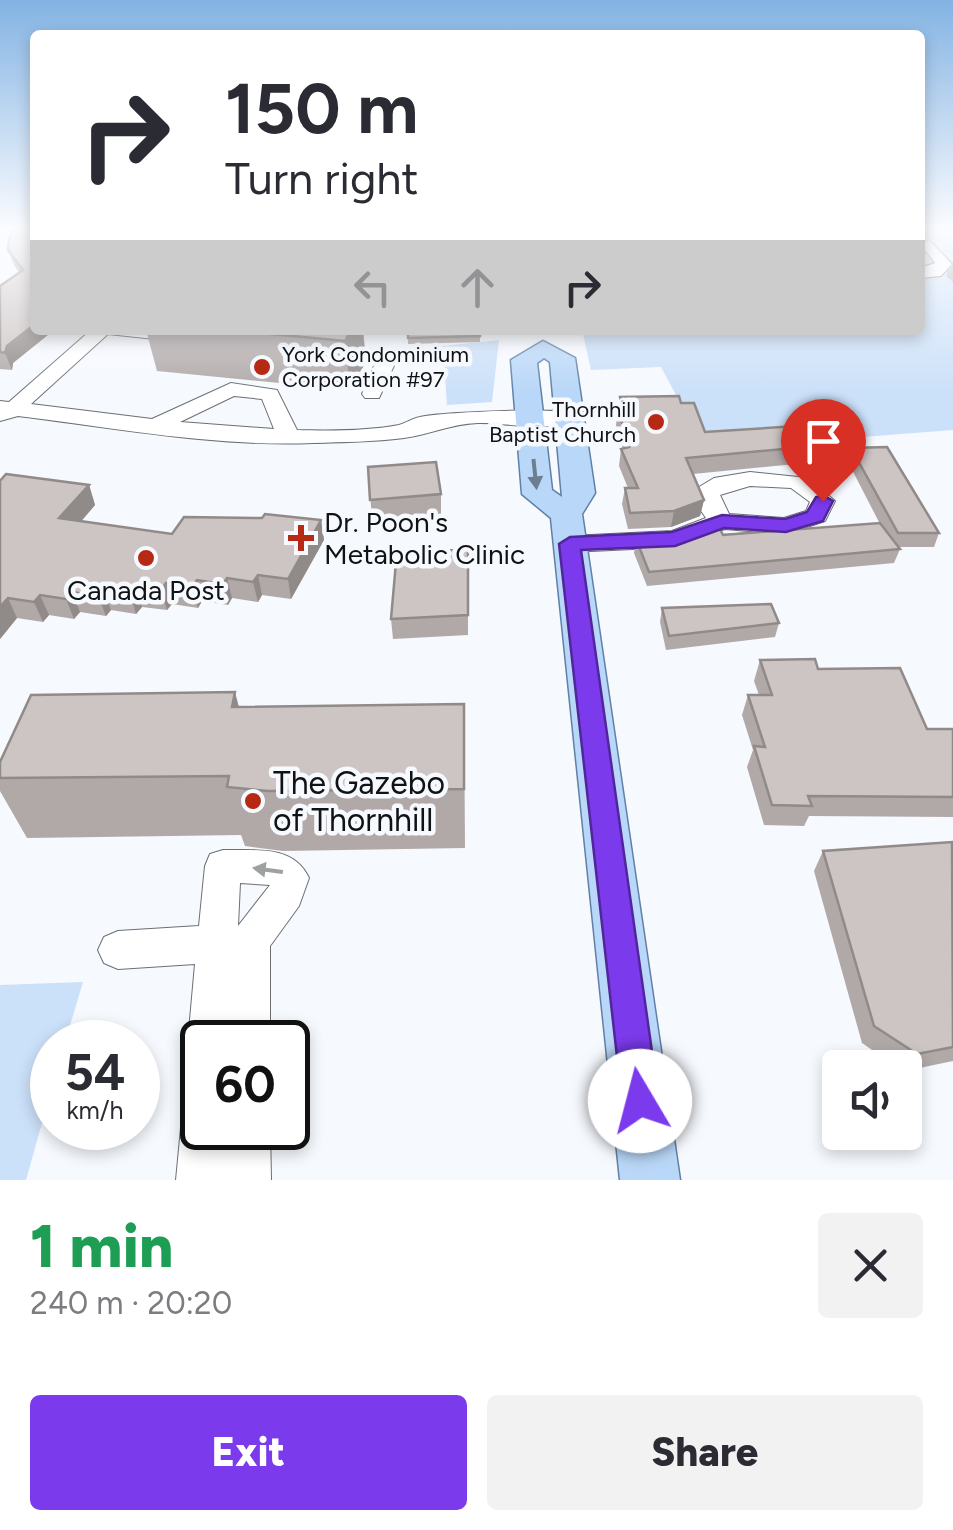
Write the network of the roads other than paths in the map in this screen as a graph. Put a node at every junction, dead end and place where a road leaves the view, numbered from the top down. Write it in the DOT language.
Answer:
graph roads {
  1 [pos="96,335"];
  2 [pos="169,335"];
  3 [pos="203,338"];
  4 [pos="542,339"];
  5 [pos="300,346"];
  6 [pos="564,374"];
  7 [pos="526,376"];
  8 [pos="372,394"];
  9 [pos="5,412"];
  10 [pos="570,416"];
  11 [pos="516,419"];
  12 [pos="155,426"];
  13 [pos="288,437"];
  14 [pos="722,521"];
  15 [pos="568,529"];
  16 [pos="233,942"];
  17 [pos="118,950"];
  18 [pos="215,1020"];
  19 [pos="245,1020"];
  20 [pos="202,1150"];
  21 [pos="248,1150"];
  22 [pos="200,1180"];
  23 [pos="247,1180"];
  24 [pos="650,1180"];
  1 -- 9 [label="street"];
  2 -- 3 [label="street"];
  4 -- 6 [label="main road"];
  4 -- 7 [label="main road"];
  5 -- 8 [label="street"];
  6 -- 7 [label="main road"];
  6 -- 10 [label="main road"];
  7 -- 11 [label="main road"];
  9 -- 12 [label="street"];
  10 -- 11 [label="street"];
  10 -- 15 [label="main road"];
  11 -- 13 [label="street"];
  11 -- 15 [label="main road, one-way"];
  12 -- 13 [label="street"];
  12 -- 13 [label="street"];
  14 -- 15 [label="street"];
  15 -- 24 [label="main road"];
  16 -- 17 [label="street"];
  16 -- 18 [label="street"];
  19 -- 16 [label="street, one-way"];
  20 -- 22 [label="street"];
  21 -- 23 [label="street"];
}
